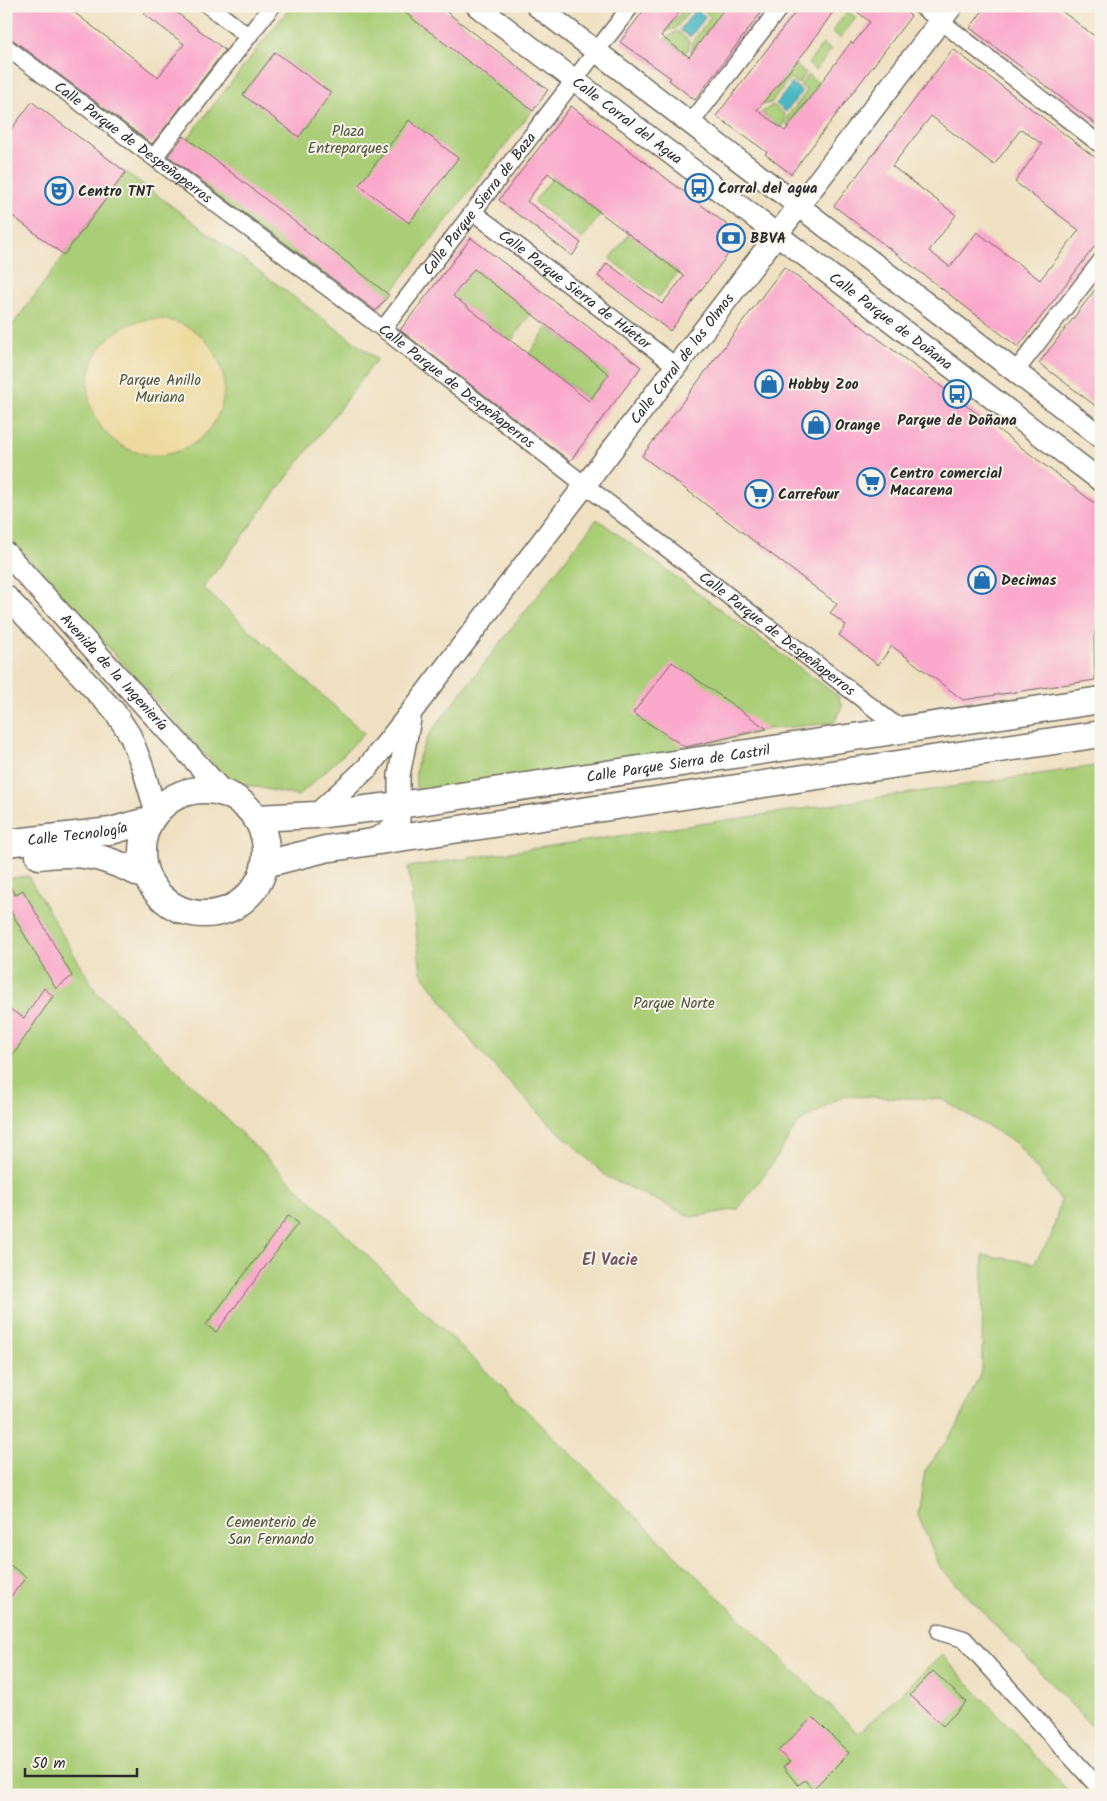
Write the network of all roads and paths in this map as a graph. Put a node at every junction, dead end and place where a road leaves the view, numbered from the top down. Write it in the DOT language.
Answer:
graph roads {
  1 [pos="209,6"];
  2 [pos="272,6"];
  3 [pos="478,6"];
  4 [pos="537,6"];
  5 [pos="631,6"];
  6 [pos="781,6"];
  7 [pos="921,6"];
  8 [pos="946,14"];
  9 [pos="248,36"];
  10 [pos="6,47"];
  11 [pos="596,52"];
  12 [pos="574,80"];
  13 [pos="690,124"];
  14 [pos="1101,145"];
  15 [pos="155,156"];
  16 [pos="798,206"];
  17 [pos="473,212"];
  18 [pos="777,235"];
  19 [pos="1101,261"];
  20 [pos="383,330"];
  21 [pos="676,366"];
  22 [pos="1016,372"];
  23 [pos="1101,437"];
  24 [pos="1101,481"];
  25 [pos="585,485"];
  26 [pos="6,553"];
  27 [pos="6,596"];
  28 [pos="1101,700"];
  29 [pos="412,711"];
  30 [pos="902,730"];
  31 [pos="1101,734"];
  32 [pos="223,792"];
  33 [pos="400,805"];
  34 [pos="316,815"];
  35 [pos="153,816"];
  36 [pos="256,818"];
  37 [pos="6,843"];
  38 [pos="366,843"];
  39 [pos="6,860"];
  40 [pos="265,864"];
  41 [pos="145,876"];
  42 [pos="940,1632"];
  43 [pos="1101,1790"];
  1 -- 9 [label="street"];
  2 -- 9 [label="street"];
  3 -- 12 [label="street, Calle Corral del Agua"];
  4 -- 11 [label="street"];
  5 -- 11 [label="street, Calle Parque Sierra de Baza"];
  6 -- 13 [label="street"];
  7 -- 8 [label="street"];
  8 -- 14 [label="street"];
  8 -- 16 [label="street, Calle Corral de los Olmos"];
  9 -- 15 [label="street"];
  10 -- 15 [label="street, Calle Parque de Despeñaperros"];
  11 -- 12 [label="street, Calle Parque Sierra de Baza"];
  11 -- 13 [label="street"];
  12 -- 17 [label="street, Calle Parque Sierra de Baza"];
  12 -- 18 [label="street, Calle Corral del Agua"];
  13 -- 16 [label="street"];
  15 -- 20 [label="street, Calle Parque de Despeñaperros"];
  16 -- 18 [label="street, Calle Corral de los Olmos"];
  16 -- 22 [label="street"];
  17 -- 20 [label="street, Calle Parque Sierra de Baza"];
  17 -- 21 [label="street, Calle Parque Sierra de Húetor"];
  18 -- 21 [label="street, Calle Corral de los Olmos"];
  18 -- 24 [label="street, Calle Parque de Doñana"];
  19 -- 22 [label="street"];
  20 -- 25 [label="street, Calle Parque de Despeñaperros"];
  21 -- 25 [label="street, Calle Corral de los Olmos"];
  22 -- 23 [label="street"];
  25 -- 29 [label="street, Calle Corral de los Olmos"];
  25 -- 30 [label="street, Calle Parque de Despeñaperros"];
  26 -- 32 [label="street, Avenida de la Ingeniería"];
  27 -- 35 [label="street, Avenida de la Ingeniería"];
  28 -- 30 [label="main road, Calle Parque Sierra de Castril"];
  29 -- 33 [label="street"];
  29 -- 34 [label="street, Calle Corral de los Olmos"];
  30 -- 33 [label="main road, Calle Parque Sierra de Castril"];
  31 -- 38 [label="main road"];
  32 -- 35 [label="main road"];
  32 -- 36 [label="main road"];
  33 -- 34 [label="main road, Calle Parque Sierra de Castril"];
  33 -- 38 [label="street"];
  34 -- 36 [label="main road, Calle Parque Sierra de Castril"];
  35 -- 37 [label="main road, Calle Tecnología"];
  35 -- 41 [label="main road"];
  36 -- 40 [label="main road"];
  38 -- 40 [label="main road"];
  39 -- 41 [label="main road, Calle Tecnología"];
  40 -- 41 [label="main road"];
  42 -- 43 [label="street"];
}
